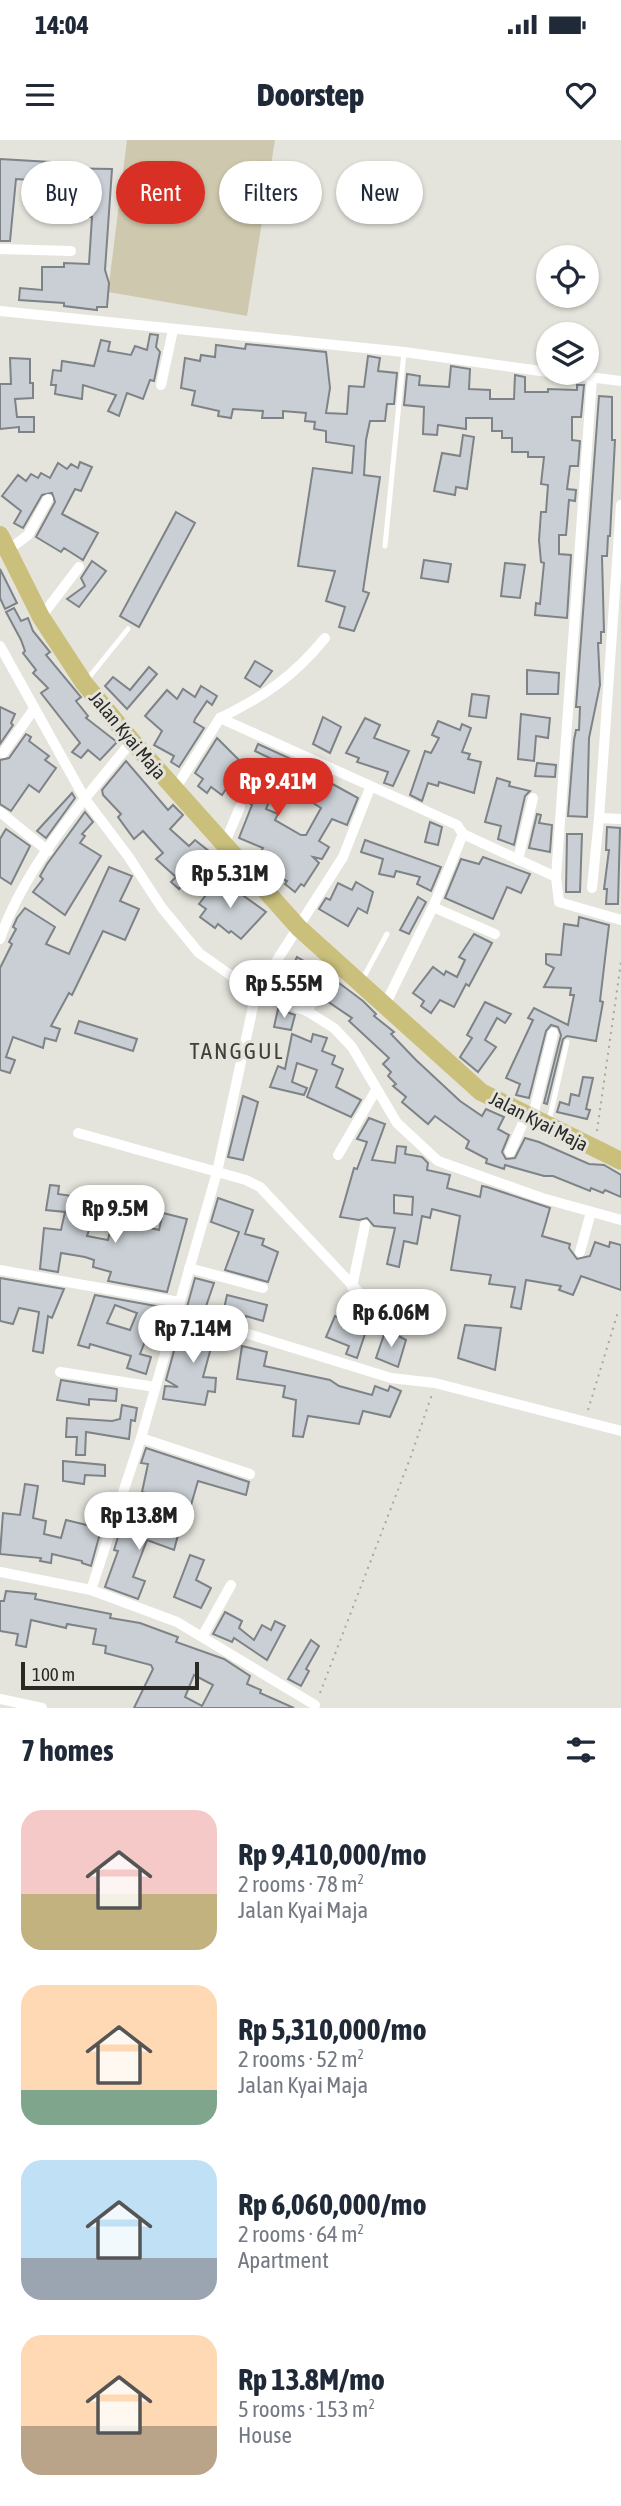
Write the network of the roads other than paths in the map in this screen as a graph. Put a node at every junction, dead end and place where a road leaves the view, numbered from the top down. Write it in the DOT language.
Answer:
graph roads {
  1 [pos="0,249"];
  2 [pos="71,251"];
  3 [pos="0,311"];
  4 [pos="173,330"];
  5 [pos="404,352"];
  6 [pos="536,370"];
  7 [pos="599,378"];
  8 [pos="621,380"];
  9 [pos="161,385"];
  10 [pos="591,385"];
  11 [pos="48,499"];
  12 [pos="621,505"];
  13 [pos="4,543"];
  14 [pos="385,546"];
  15 [pos="79,567"];
  16 [pos="41,617"];
  17 [pos="128,629"];
  18 [pos="325,638"];
  19 [pos="0,646"];
  20 [pos="84,683"];
  21 [pos="34,709"];
  22 [pos="220,718"];
  23 [pos="132,741"];
  24 [pos="3,753"];
  25 [pos="370,788"];
  26 [pos="175,789"];
  27 [pos="90,792"];
  28 [pos="533,798"];
  29 [pos="240,807"];
  30 [pos="0,812"];
  31 [pos="599,818"];
  32 [pos="621,819"];
  33 [pos="463,834"];
  34 [pos="224,845"];
  35 [pos="48,851"];
  36 [pos="518,860"];
  37 [pos="556,877"];
  38 [pos="592,888"];
  39 [pos="433,906"];
  40 [pos="621,920"];
  41 [pos="299,928"];
  42 [pos="387,934"];
  43 [pos="495,934"];
  44 [pos="0,939"];
  45 [pos="338,966"];
  46 [pos="360,984"];
  47 [pos="261,985"];
  48 [pos="310,1005"];
  49 [pos="384,1007"];
  50 [pos="552,1033"];
  51 [pos="567,1042"];
  52 [pos="376,1090"];
  53 [pos="535,1121"];
  54 [pos="78,1133"];
  55 [pos="510,1152"];
  56 [pos="338,1155"];
  57 [pos="621,1161"];
  58 [pos="217,1172"];
  59 [pos="591,1212"];
  60 [pos="621,1220"];
  61 [pos="365,1225"];
  62 [pos="579,1252"];
  63 [pos="190,1268"];
  64 [pos="0,1270"];
  65 [pos="352,1287"];
  66 [pos="263,1288"];
  67 [pos="370,1304"];
  68 [pos="178,1307"];
  69 [pos="60,1372"];
  70 [pos="155,1387"];
  71 [pos="621,1431"];
  72 [pos="141,1438"];
  73 [pos="250,1474"];
  74 [pos="0,1572"];
  75 [pos="231,1585"];
  76 [pos="91,1590"];
  77 [pos="202,1637"];
  78 [pos="0,1699"];
  79 [pos="315,1705"];
  80 [pos="42,1708"];
  1 -- 2 [label="street"];
  3 -- 4 [label="street"];
  4 -- 5 [label="street"];
  4 -- 9 [label="street"];
  5 -- 6 [label="street"];
  5 -- 14 [label="lane"];
  7 -- 8 [label="street"];
  10 -- 37 [label="street"];
  11 -- 13 [label="street"];
  12 -- 31 [label="street"];
  13 -- 16 [label="main road, Jalan Kyai Maja"];
  15 -- 16 [label="street"];
  16 -- 20 [label="main road, Jalan Kyai Maja"];
  17 -- 20 [label="lane"];
  18 -- 22 [label="street"];
  19 -- 21 [label="street"];
  20 -- 23 [label="main road, Jalan Kyai Maja"];
  21 -- 24 [label="street"];
  21 -- 27 [label="street"];
  22 -- 25 [label="street"];
  22 -- 26 [label="street"];
  23 -- 26 [label="main road, Jalan Kyai Maja"];
  23 -- 27 [label="street"];
  25 -- 33 [label="street"];
  25 -- 41 [label="street"];
  26 -- 34 [label="main road, Jalan Kyai Maja"];
  27 -- 35 [label="street"];
  27 -- 47 [label="street"];
  28 -- 36 [label="street"];
  29 -- 34 [label="street"];
  30 -- 35 [label="street"];
  31 -- 32 [label="street"];
  31 -- 38 [label="street"];
  33 -- 36 [label="street"];
  33 -- 39 [label="street"];
  34 -- 41 [label="main road, Jalan Kyai Maja"];
  35 -- 44 [label="street"];
  36 -- 37 [label="street"];
  37 -- 40 [label="street"];
  39 -- 43 [label="street"];
  39 -- 49 [label="street"];
  41 -- 45 [label="main road, Jalan Kyai Maja"];
  41 -- 47 [label="street"];
  42 -- 46 [label="lane"];
  45 -- 46 [label="main road, Jalan Kyai Maja"];
  45 -- 48 [label="street"];
  46 -- 49 [label="main road, Jalan Kyai Maja"];
  47 -- 48 [label="street"];
  47 -- 58 [label="street"];
  48 -- 52 [label="street"];
  49 -- 53 [label="main road, Jalan Kyai Maja"];
  50 -- 53 [label="street"];
  51 -- 53 [label="lane"];
  52 -- 56 [label="street"];
  52 -- 59 [label="street"];
  53 -- 55 [label="street"];
  53 -- 57 [label="main road, Jalan Kyai Maja"];
  54 -- 58 [label="street"];
  58 -- 63 [label="street"];
  58 -- 65 [label="street"];
  59 -- 60 [label="street"];
  59 -- 62 [label="street"];
  61 -- 65 [label="street"];
  63 -- 66 [label="street"];
  63 -- 68 [label="street"];
  64 -- 68 [label="street"];
  65 -- 67 [label="street"];
  68 -- 70 [label="street"];
  68 -- 71 [label="street"];
  69 -- 70 [label="street"];
  70 -- 72 [label="street"];
  72 -- 73 [label="street"];
  72 -- 76 [label="street"];
  74 -- 76 [label="street"];
  75 -- 77 [label="street"];
  76 -- 77 [label="street"];
  77 -- 79 [label="street"];
  78 -- 80 [label="street"];
}
